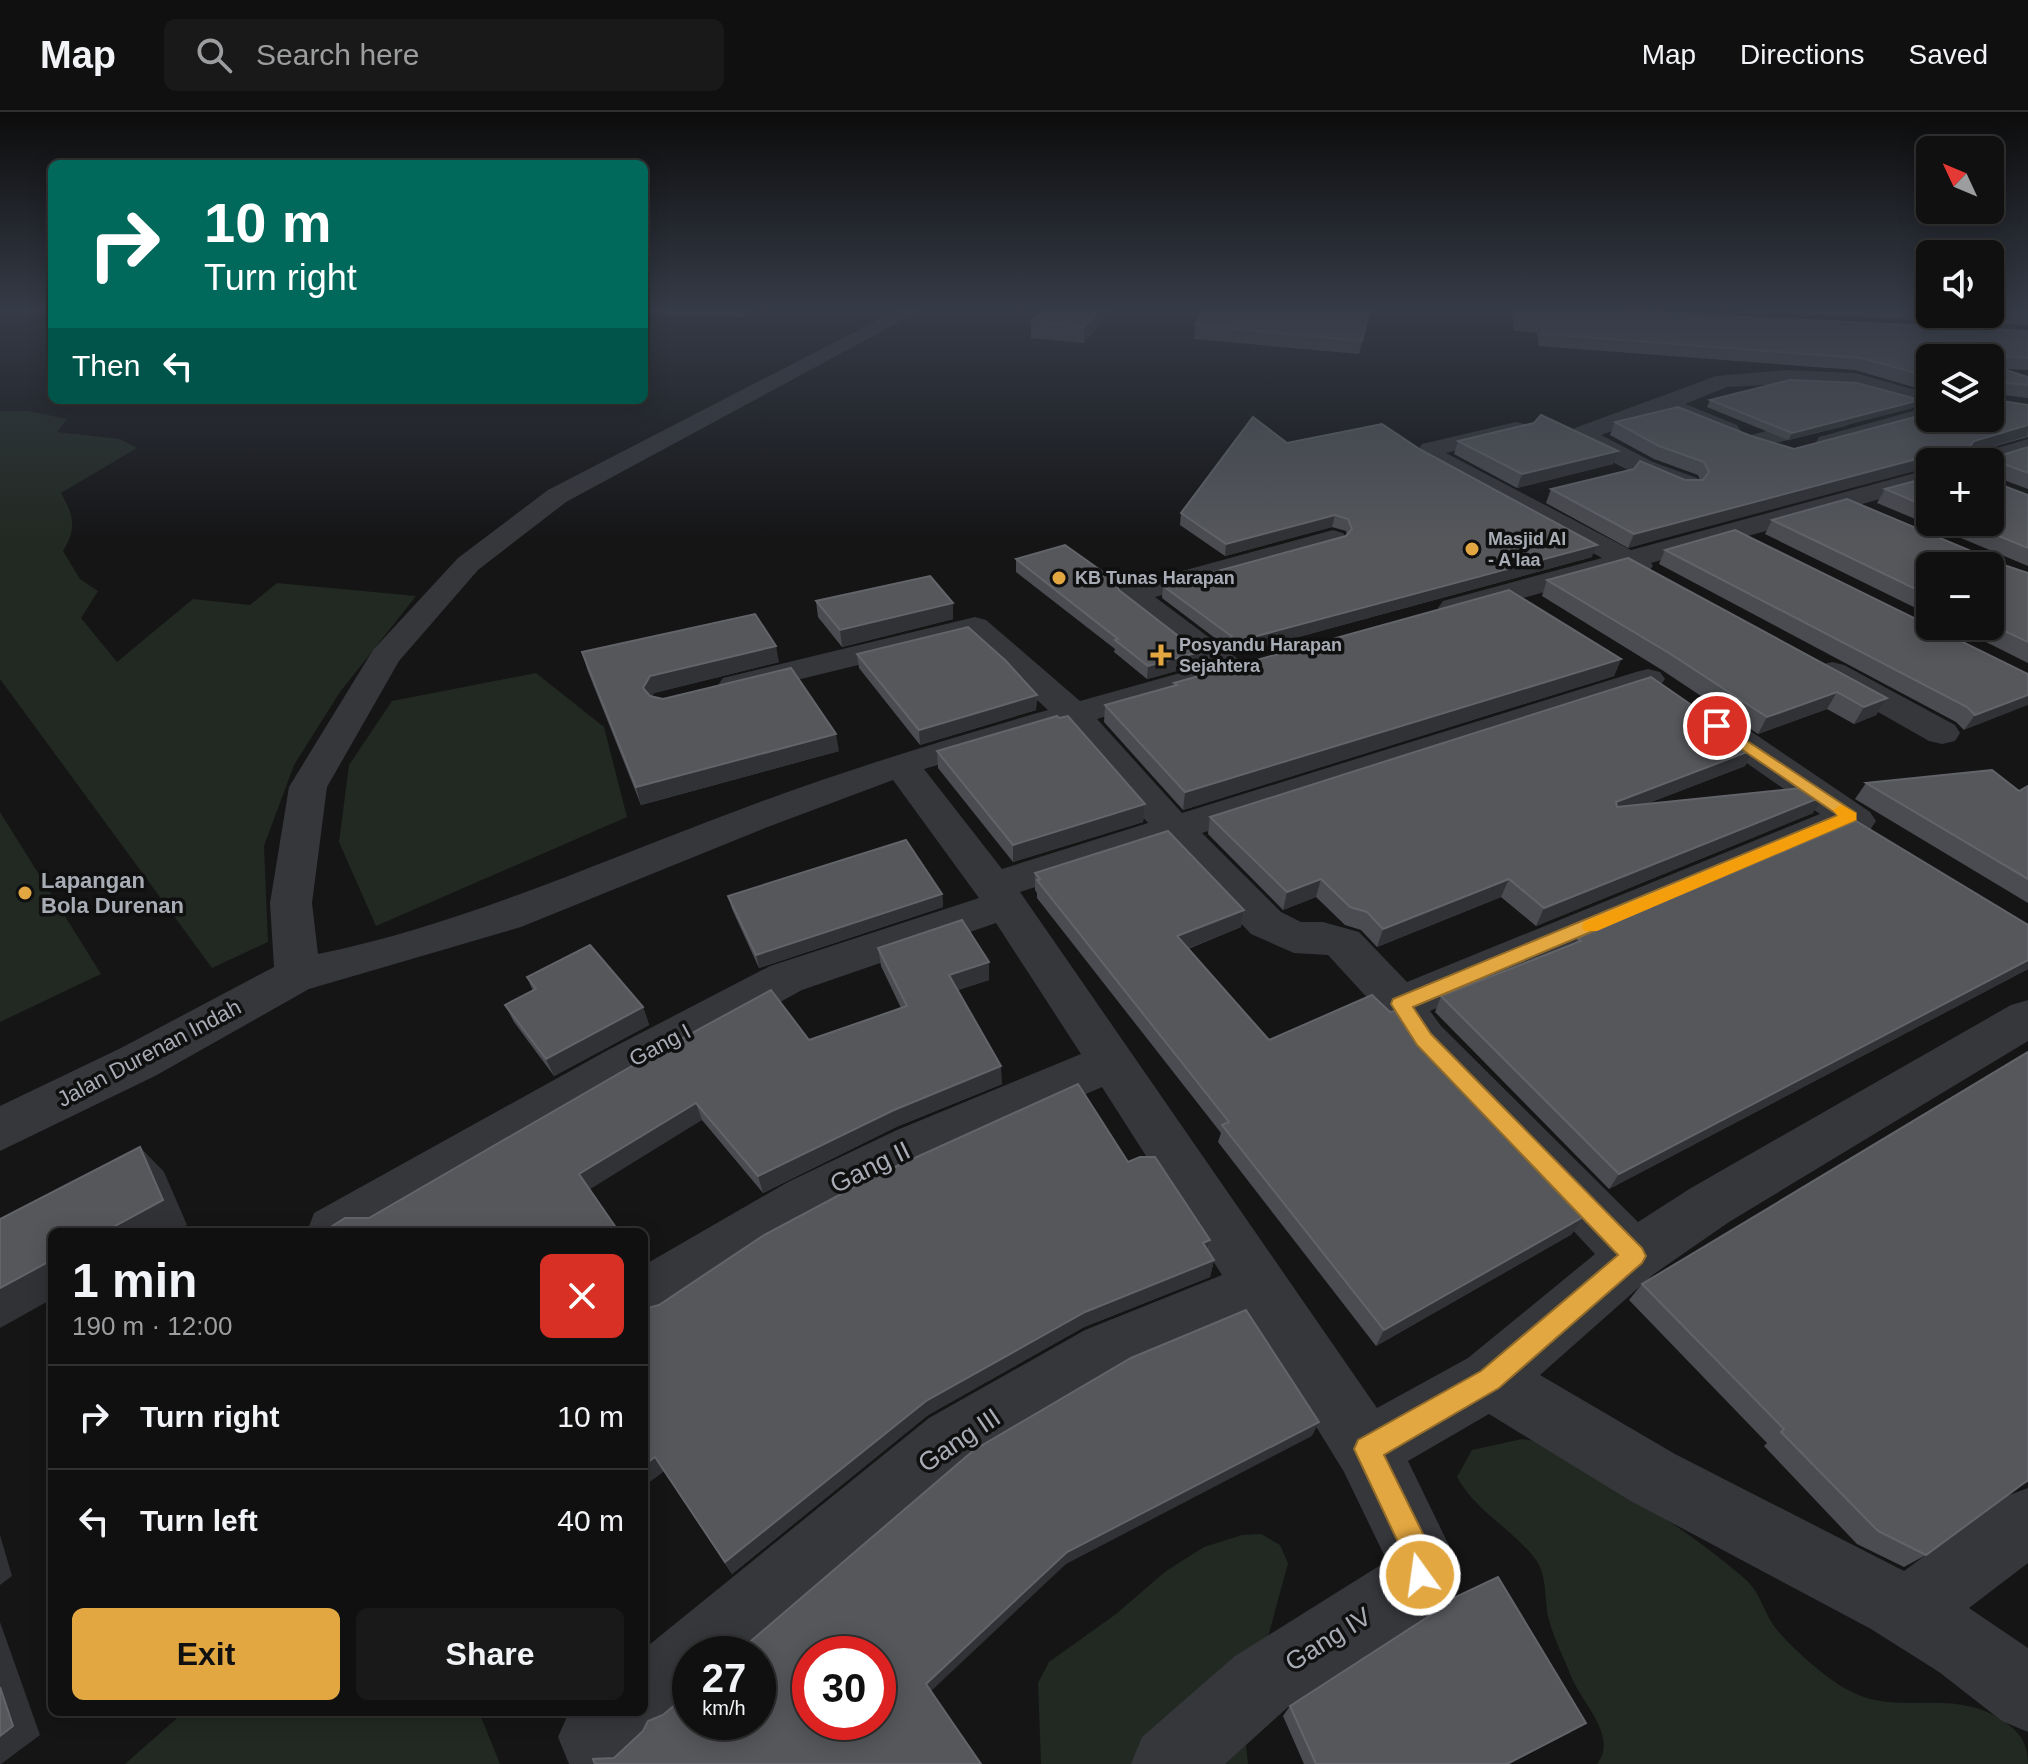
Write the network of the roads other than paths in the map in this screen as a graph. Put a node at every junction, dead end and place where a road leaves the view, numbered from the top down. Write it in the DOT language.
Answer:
graph roads {
  1 [pos="766,386"];
  2 [pos="1711,386"];
  3 [pos="1877,386"];
  4 [pos="1916,397"];
  5 [pos="1664,404"];
  6 [pos="1916,404"];
  7 [pos="1916,417"];
  8 [pos="1520,428"];
  9 [pos="1766,445"];
  10 [pos="2028,446"];
  11 [pos="2004,453"];
  12 [pos="1916,481"];
  13 [pos="1688,484"];
  14 [pos="1559,489"];
  15 [pos="1514,500"];
  16 [pos="1845,502"];
  17 [pos="1887,520"];
  18 [pos="1729,530"];
  19 [pos="1333,539"];
  20 [pos="1772,551"];
  21 [pos="1626,560"];
  22 [pos="1668,582"];
  23 [pos="1511,594"];
  24 [pos="1417,617"];
  25 [pos="1548,617"];
  26 [pos="1611,655"];
  27 [pos="1805,658"];
  28 [pos="1648,679"];
  29 [pos="712,691"];
  30 [pos="1074,715"];
  31 [pos="1942,733"];
  32 [pos="901,764"];
  33 [pos="1174,828"];
  34 [pos="999,895"];
  35 [pos="297,975"];
  36 [pos="1400,1004"];
  37 [pos="2028,1018"];
  38 [pos="1111,1062"];
  39 [pos="0,1130"];
  40 [pos="338,1228"];
  41 [pos="1634,1256"];
  42 [pos="1262,1286"];
  43 [pos="648,1296"];
  44 [pos="1490,1379"];
  45 [pos="1367,1449"];
  46 [pos="2028,1521"];
  47 [pos="1909,1611"];
  48 [pos="717,1636"];
  49 [pos="672,1673"];
  50 [pos="648,1693"];
  51 [pos="2028,1695"];
  52 [pos="1169,1764"];
  1 -- 35 [label="street"];
  2 -- 5 [label="street"];
  3 -- 4 [label="street"];
  5 -- 9 [label="street"];
  5 -- 13 [label="street"];
  6 -- 9 [label="street"];
  7 -- 9 [label="street"];
  8 -- 15 [label="street"];
  10 -- 11 [label="street"];
  12 -- 16 [label="street"];
  14 -- 15 [label="street"];
  15 -- 21 [label="street"];
  16 -- 17 [label="street"];
  16 -- 18 [label="street"];
  18 -- 20 [label="street"];
  18 -- 21 [label="street"];
  19 -- 30 [label="street, Jalan Durenan Indah"];
  21 -- 22 [label="street"];
  21 -- 23 [label="street"];
  23 -- 24 [label="street"];
  23 -- 25 [label="street"];
  26 -- 28 [label="street"];
  27 -- 31 [label="street"];
  28 -- 33 [label="street, Gang I"];
  28 -- 36 [label="street"];
  29 -- 30 [label="street"];
  30 -- 32 [label="street, Jalan Durenan Indah"];
  30 -- 33 [label="street"];
  32 -- 34 [label="street, Gang IV"];
  32 -- 35 [label="street, Jalan Durenan Indah"];
  33 -- 34 [label="street, Gang I"];
  33 -- 36 [label="street"];
  34 -- 38 [label="street, Gang IV"];
  34 -- 40 [label="street, Gang I"];
  35 -- 39 [label="street, Jalan Durenan Indah"];
  36 -- 41 [label="street"];
  37 -- 41 [label="street"];
  38 -- 42 [label="street, Gang IV"];
  38 -- 43 [label="street, Gang II"];
  41 -- 44 [label="street"];
  42 -- 45 [label="street, Gang IV"];
  42 -- 48 [label="street, Gang III"];
  44 -- 45 [label="street"];
  44 -- 47 [label="street"];
  45 -- 52 [label="street, Gang IV"];
  46 -- 47 [label="street"];
  47 -- 51 [label="street"];
  49 -- 50 [label="street"];
}
